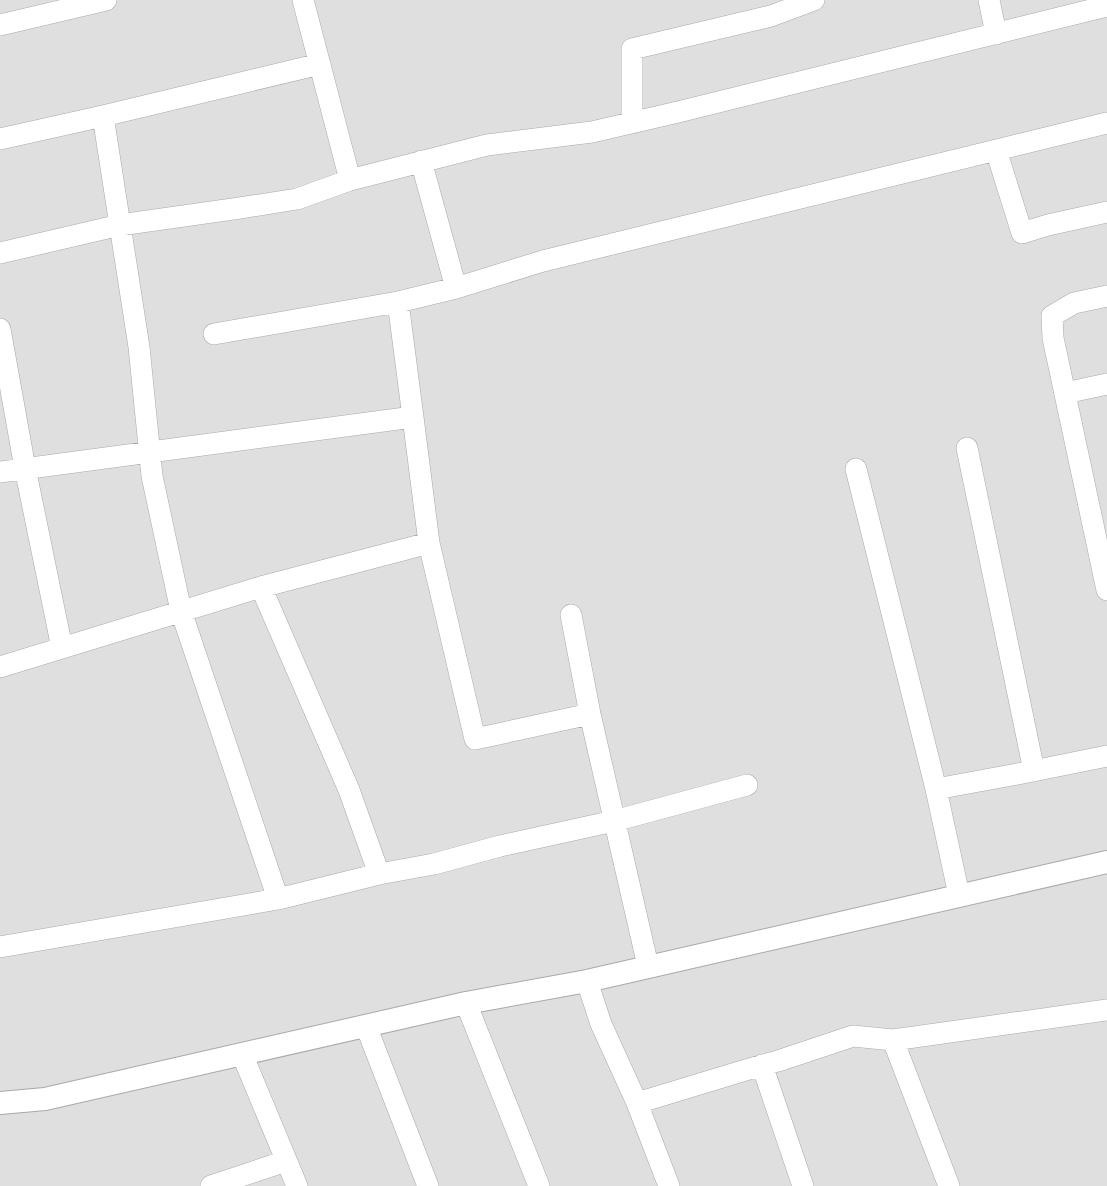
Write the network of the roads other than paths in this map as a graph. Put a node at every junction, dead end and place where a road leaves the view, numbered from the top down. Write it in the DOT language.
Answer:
graph roads {
  1 [pos="106,0"];
  2 [pos="303,0"];
  3 [pos="814,0"];
  4 [pos="989,0"];
  5 [pos="1107,6"];
  6 [pos="0,26"];
  7 [pos="996,34"];
  8 [pos="320,64"];
  9 [pos="103,116"];
  10 [pos="632,123"];
  11 [pos="1107,123"];
  12 [pos="0,139"];
  13 [pos="996,150"];
  14 [pos="421,161"];
  15 [pos="350,180"];
  16 [pos="1107,212"];
  17 [pos="120,225"];
  18 [pos="0,253"];
  19 [pos="456,288"];
  20 [pos="1107,296"];
  21 [pos="398,302"];
  22 [pos="0,329"];
  23 [pos="214,334"];
  24 [pos="1107,384"];
  25 [pos="1065,393"];
  26 [pos="413,417"];
  27 [pos="967,448"];
  28 [pos="149,453"];
  29 [pos="24,468"];
  30 [pos="856,469"];
  31 [pos="0,472"];
  32 [pos="429,543"];
  33 [pos="261,587"];
  34 [pos="1107,590"];
  35 [pos="181,611"];
  36 [pos="571,615"];
  37 [pos="62,648"];
  38 [pos="0,667"];
  39 [pos="590,714"];
  40 [pos="1107,756"];
  41 [pos="1034,771"];
  42 [pos="747,785"];
  43 [pos="936,789"];
  44 [pos="614,821"];
  45 [pos="1107,862"];
  46 [pos="379,874"];
  47 [pos="959,896"];
  48 [pos="278,899"];
  49 [pos="0,947"];
  50 [pos="648,966"];
  51 [pos="587,980"];
  52 [pos="466,1004"];
  53 [pos="1107,1010"];
  54 [pos="366,1026"];
  55 [pos="894,1040"];
  56 [pos="242,1054"];
  57 [pos="762,1065"];
  58 [pos="0,1103"];
  59 [pos="637,1103"];
  60 [pos="286,1161"];
  61 [pos="211,1186"];
  62 [pos="297,1186"];
  63 [pos="428,1186"];
  64 [pos="539,1186"];
  65 [pos="668,1186"];
  66 [pos="802,1186"];
  67 [pos="949,1186"];
  1 -- 6 [label="street"];
  2 -- 8 [label="street"];
  3 -- 10 [label="street"];
  4 -- 7 [label="street"];
  5 -- 7 [label="street"];
  7 -- 10 [label="street"];
  8 -- 9 [label="street"];
  8 -- 15 [label="street"];
  9 -- 12 [label="street"];
  9 -- 17 [label="street"];
  10 -- 14 [label="street"];
  11 -- 13 [label="street"];
  13 -- 16 [label="street"];
  13 -- 19 [label="street"];
  14 -- 15 [label="street"];
  14 -- 19 [label="street"];
  15 -- 17 [label="street"];
  17 -- 18 [label="street"];
  17 -- 28 [label="street"];
  19 -- 21 [label="street"];
  20 -- 25 [label="street"];
  21 -- 23 [label="street"];
  21 -- 26 [label="street"];
  22 -- 29 [label="street"];
  24 -- 25 [label="street"];
  25 -- 34 [label="street"];
  26 -- 28 [label="street"];
  26 -- 32 [label="street"];
  27 -- 41 [label="street"];
  28 -- 29 [label="street"];
  28 -- 35 [label="street"];
  29 -- 31 [label="street"];
  29 -- 37 [label="street"];
  30 -- 43 [label="street"];
  32 -- 33 [label="street"];
  32 -- 39 [label="street"];
  33 -- 35 [label="street"];
  33 -- 46 [label="street"];
  35 -- 37 [label="street"];
  35 -- 48 [label="street"];
  36 -- 39 [label="street"];
  37 -- 38 [label="street"];
  39 -- 44 [label="street"];
  40 -- 41 [label="street"];
  41 -- 43 [label="street"];
  42 -- 44 [label="street"];
  43 -- 47 [label="street"];
  44 -- 46 [label="street"];
  44 -- 50 [label="street"];
  45 -- 47 [label="street"];
  46 -- 48 [label="street"];
  47 -- 50 [label="street"];
  48 -- 49 [label="street"];
  50 -- 51 [label="street"];
  51 -- 52 [label="street"];
  51 -- 59 [label="street"];
  52 -- 54 [label="street"];
  52 -- 64 [label="street"];
  53 -- 55 [label="street"];
  54 -- 56 [label="street"];
  54 -- 63 [label="street"];
  55 -- 57 [label="street"];
  55 -- 67 [label="street"];
  56 -- 58 [label="street"];
  56 -- 60 [label="street"];
  57 -- 59 [label="street"];
  57 -- 66 [label="street"];
  59 -- 65 [label="street"];
  60 -- 61 [label="street"];
  60 -- 62 [label="street"];
}
